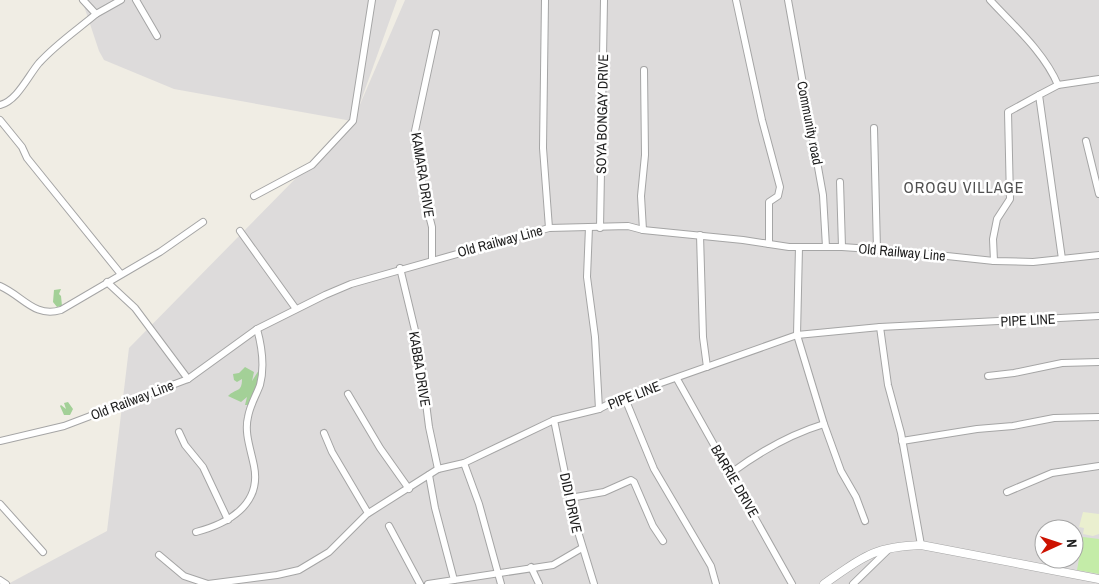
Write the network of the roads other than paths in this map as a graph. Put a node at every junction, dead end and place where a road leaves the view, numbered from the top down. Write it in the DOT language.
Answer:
graph roads {
  1 [pos="83,0"];
  2 [pos="121,0"];
  3 [pos="136,0"];
  4 [pos="372,0"];
  5 [pos="545,0"];
  6 [pos="604,0"];
  7 [pos="736,0"];
  8 [pos="788,0"];
  9 [pos="990,0"];
  10 [pos="96,14"];
  11 [pos="436,33"];
  12 [pos="157,36"];
  13 [pos="644,70"];
  14 [pos="1099,79"];
  15 [pos="1058,85"];
  16 [pos="1039,95"];
  17 [pos="0,105"];
  18 [pos="0,120"];
  19 [pos="874,128"];
  20 [pos="1086,141"];
  21 [pos="840,182"];
  22 [pos="1099,194"];
  23 [pos="254,196"];
  24 [pos="203,222"];
  25 [pos="589,227"];
  26 [pos="549,228"];
  27 [pos="600,228"];
  28 [pos="643,230"];
  29 [pos="240,232"];
  30 [pos="700,235"];
  31 [pos="769,244"];
  32 [pos="800,247"];
  33 [pos="826,247"];
  34 [pos="842,247"];
  35 [pos="877,250"];
  36 [pos="1099,255"];
  37 [pos="1062,259"];
  38 [pos="432,260"];
  39 [pos="994,261"];
  40 [pos="400,268"];
  41 [pos="120,273"];
  42 [pos="107,282"];
  43 [pos="0,286"];
  44 [pos="296,309"];
  45 [pos="1099,316"];
  46 [pos="880,327"];
  47 [pos="257,329"];
  48 [pos="797,335"];
  49 [pos="1099,362"];
  50 [pos="707,367"];
  51 [pos="988,376"];
  52 [pos="188,379"];
  53 [pos="677,379"];
  54 [pos="348,394"];
  55 [pos="624,396"];
  56 [pos="599,409"];
  57 [pos="1099,417"];
  58 [pos="554,420"];
  59 [pos="824,424"];
  60 [pos="179,432"];
  61 [pos="324,433"];
  62 [pos="0,441"];
  63 [pos="902,441"];
  64 [pos="464,463"];
  65 [pos="1099,466"];
  66 [pos="438,469"];
  67 [pos="731,473"];
  68 [pos="429,475"];
  69 [pos="409,489"];
  70 [pos="1007,492"];
  71 [pos="570,498"];
  72 [pos="0,504"];
  73 [pos="368,513"];
  74 [pos="228,520"];
  75 [pos="865,521"];
  76 [pos="389,526"];
  77 [pos="196,532"];
  78 [pos="663,541"];
  79 [pos="921,545"];
  80 [pos="892,546"];
  81 [pos="582,548"];
  82 [pos="43,552"];
  83 [pos="159,555"];
  84 [pos="531,567"];
  85 [pos="497,572"];
  86 [pos="1099,579"];
  87 [pos="0,580"];
  88 [pos="454,580"];
  89 [pos="6,584"];
  90 [pos="208,584"];
  91 [pos="420,584"];
  92 [pos="428,584"];
  93 [pos="501,584"];
  94 [pos="539,584"];
  95 [pos="594,584"];
  96 [pos="716,584"];
  97 [pos="792,584"];
  98 [pos="824,584"];
  99 [pos="852,584"];
  1 -- 10 [label="street"];
  2 -- 10 [label="street"];
  3 -- 12 [label="street"];
  4 -- 23 [label="street"];
  5 -- 26 [label="street"];
  6 -- 27 [label="street, SOYA BONGAY DRIVE"];
  7 -- 31 [label="street"];
  8 -- 33 [label="street, Community road"];
  9 -- 15 [label="street"];
  10 -- 17 [label="street"];
  11 -- 38 [label="street, KAMARA DRIVE"];
  13 -- 28 [label="street"];
  14 -- 15 [label="street"];
  15 -- 16 [label="street"];
  16 -- 37 [label="street"];
  16 -- 39 [label="street"];
  18 -- 41 [label="street"];
  19 -- 35 [label="street"];
  20 -- 22 [label="street"];
  21 -- 34 [label="street"];
  24 -- 41 [label="street"];
  25 -- 26 [label="street, Old Railway Line"];
  25 -- 27 [label="street, Old Railway Line"];
  25 -- 56 [label="street"];
  26 -- 38 [label="street, Old Railway Line"];
  27 -- 28 [label="street, Old Railway Line"];
  28 -- 30 [label="street, Old Railway Line"];
  29 -- 44 [label="street"];
  30 -- 31 [label="street, Old Railway Line"];
  30 -- 50 [label="street"];
  31 -- 32 [label="street, Old Railway Line"];
  32 -- 33 [label="street, Old Railway Line"];
  32 -- 48 [label="street"];
  33 -- 34 [label="street, Old Railway Line"];
  34 -- 35 [label="street, Old Railway Line"];
  35 -- 39 [label="street, Old Railway Line"];
  36 -- 37 [label="street, Old Railway Line"];
  37 -- 39 [label="street, Old Railway Line"];
  38 -- 40 [label="street, Old Railway Line"];
  40 -- 44 [label="street, Old Railway Line"];
  40 -- 66 [label="street, KABBA DRIVE"];
  41 -- 42 [label="street"];
  42 -- 43 [label="street"];
  42 -- 52 [label="street"];
  44 -- 47 [label="street, Old Railway Line"];
  45 -- 46 [label="street, PIPE LINE"];
  46 -- 48 [label="street, PIPE LINE"];
  46 -- 63 [label="street"];
  47 -- 52 [label="street, Old Railway Line"];
  47 -- 74 [label="street"];
  48 -- 50 [label="street, PIPE LINE"];
  48 -- 59 [label="street"];
  49 -- 51 [label="street"];
  50 -- 53 [label="street, PIPE LINE"];
  52 -- 62 [label="street, Old Railway Line"];
  53 -- 55 [label="street, PIPE LINE"];
  53 -- 67 [label="street, BARRIE DRIVE"];
  54 -- 69 [label="street"];
  55 -- 56 [label="street, PIPE LINE"];
  55 -- 96 [label="street"];
  56 -- 58 [label="street, PIPE LINE"];
  57 -- 63 [label="street"];
  58 -- 64 [label="street, PIPE LINE"];
  58 -- 71 [label="street, DIDI DRIVE"];
  59 -- 67 [label="street"];
  59 -- 75 [label="street"];
  60 -- 74 [label="street"];
  61 -- 73 [label="street"];
  63 -- 79 [label="street"];
  64 -- 66 [label="street, PIPE LINE"];
  64 -- 85 [label="street"];
  65 -- 70 [label="street"];
  66 -- 68 [label="street, PIPE LINE"];
  67 -- 97 [label="street, BARRIE DRIVE"];
  68 -- 69 [label="street, PIPE LINE"];
  68 -- 88 [label="street"];
  69 -- 73 [label="street, PIPE LINE"];
  71 -- 78 [label="street"];
  71 -- 81 [label="street, DIDI DRIVE"];
  72 -- 82 [label="street"];
  73 -- 90 [label="street, PIPE LINE"];
  74 -- 77 [label="street"];
  76 -- 91 [label="street"];
  79 -- 80 [label="street"];
  79 -- 86 [label="street"];
  80 -- 98 [label="street"];
  80 -- 99 [label="street"];
  81 -- 84 [label="street"];
  81 -- 95 [label="street, DIDI DRIVE"];
  83 -- 90 [label="street"];
  84 -- 85 [label="street"];
  84 -- 94 [label="street"];
  85 -- 88 [label="street"];
  85 -- 93 [label="street"];
  87 -- 89 [label="street"];
  88 -- 92 [label="street"];
}
